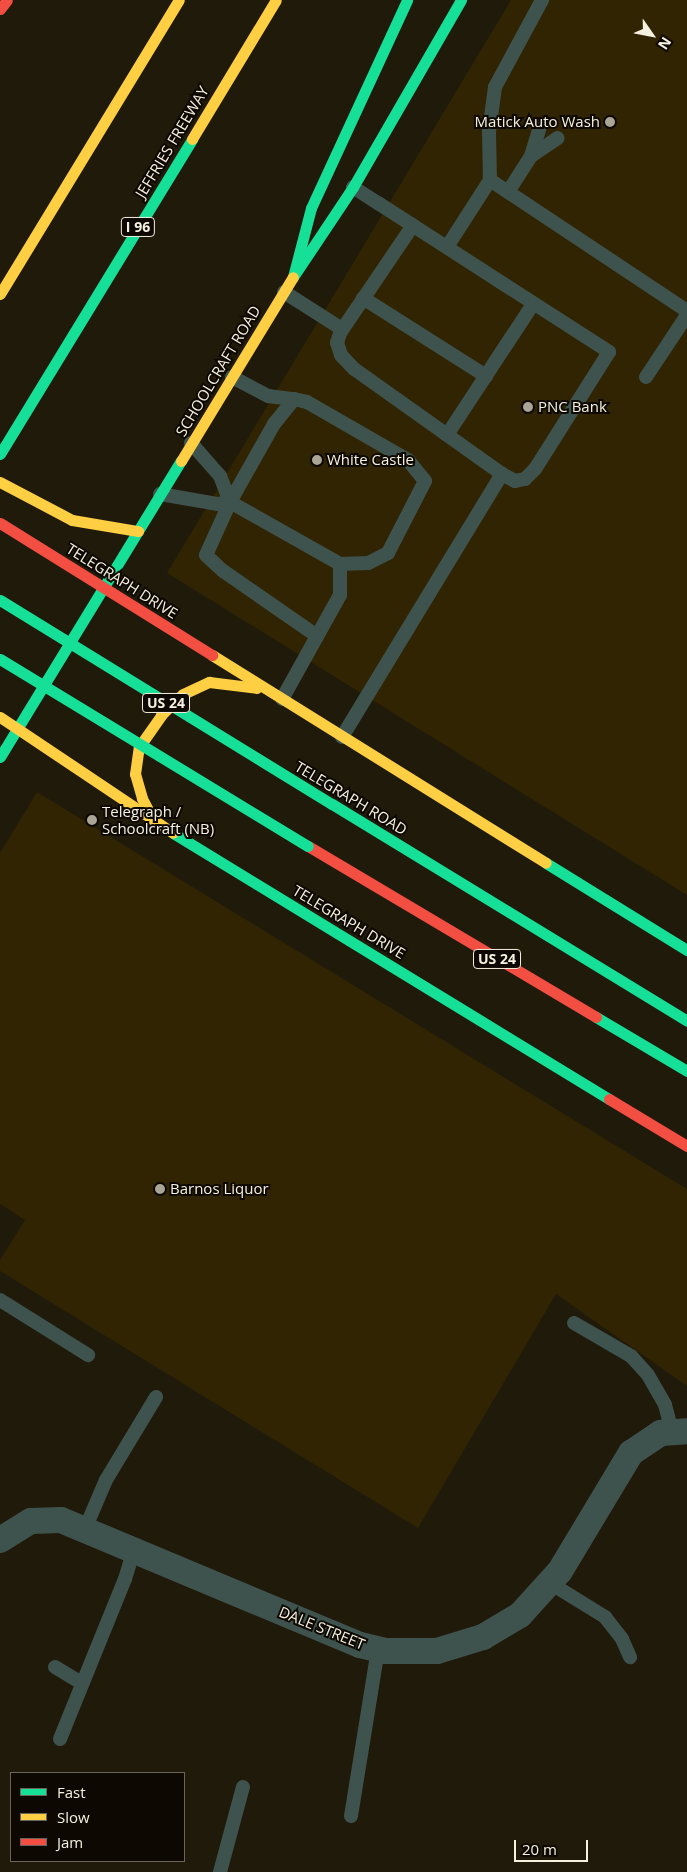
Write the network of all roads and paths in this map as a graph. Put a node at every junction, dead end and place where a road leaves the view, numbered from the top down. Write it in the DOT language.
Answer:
graph roads {
  1 [pos="7,0"];
  2 [pos="179,0"];
  3 [pos="276,0"];
  4 [pos="407,0"];
  5 [pos="461,0"];
  6 [pos="542,0"];
  7 [pos="0,9"];
  8 [pos="540,126"];
  9 [pos="558,138"];
  10 [pos="531,156"];
  11 [pos="490,180"];
  12 [pos="353,187"];
  13 [pos="508,192"];
  14 [pos="413,225"];
  15 [pos="446,247"];
  16 [pos="292,278"];
  17 [pos="284,292"];
  18 [pos="0,294"];
  19 [pos="363,298"];
  20 [pos="534,304"];
  21 [pos="687,311"];
  22 [pos="687,315"];
  23 [pos="342,329"];
  24 [pos="232,376"];
  25 [pos="486,376"];
  26 [pos="646,376"];
  27 [pos="294,399"];
  28 [pos="448,435"];
  29 [pos="191,443"];
  30 [pos="0,454"];
  31 [pos="502,474"];
  32 [pos="0,482"];
  33 [pos="160,494"];
  34 [pos="230,502"];
  35 [pos="0,523"];
  36 [pos="138,531"];
  37 [pos="340,564"];
  38 [pos="104,587"];
  39 [pos="0,600"];
  40 [pos="317,636"];
  41 [pos="0,659"];
  42 [pos="264,688"];
  43 [pos="282,699"];
  44 [pos="0,717"];
  45 [pos="17,728"];
  46 [pos="342,737"];
  47 [pos="0,757"];
  48 [pos="154,821"];
  49 [pos="687,950"];
  50 [pos="687,1021"];
  51 [pos="687,1071"];
  52 [pos="687,1146"];
  53 [pos="0,1300"];
  54 [pos="574,1323"];
  55 [pos="88,1355"];
  56 [pos="156,1397"];
  57 [pos="679,1431"];
  58 [pos="85,1529"];
  59 [pos="0,1540"];
  60 [pos="134,1550"];
  61 [pos="550,1583"];
  62 [pos="378,1649"];
  63 [pos="630,1657"];
  64 [pos="55,1667"];
  65 [pos="82,1684"];
  66 [pos="60,1739"];
  67 [pos="243,1787"];
  68 [pos="351,1816"];
  69 [pos="220,1872"];
  1 -- 7 [label="main road"];
  2 -- 18 [label="main road"];
  3 -- 30 [label="main road, JEFFRIES FREEWAY / I 96"];
  4 -- 16 [label="main road"];
  5 -- 12 [label="main road, SCHOOLCRAFT ROAD"];
  6 -- 11 [label="lane"];
  8 -- 10 [label="lane"];
  9 -- 10 [label="lane"];
  10 -- 13 [label="lane"];
  11 -- 13 [label="lane"];
  11 -- 15 [label="lane"];
  12 -- 14 [label="lane"];
  12 -- 16 [label="main road, SCHOOLCRAFT ROAD"];
  13 -- 21 [label="lane"];
  14 -- 15 [label="lane"];
  14 -- 19 [label="lane"];
  15 -- 20 [label="lane"];
  16 -- 17 [label="main road, SCHOOLCRAFT ROAD"];
  17 -- 23 [label="lane"];
  17 -- 24 [label="main road, SCHOOLCRAFT ROAD"];
  19 -- 23 [label="lane"];
  19 -- 25 [label="lane"];
  20 -- 25 [label="lane"];
  20 -- 31 [label="lane"];
  22 -- 26 [label="lane"];
  23 -- 28 [label="lane"];
  24 -- 27 [label="lane"];
  24 -- 29 [label="main road, SCHOOLCRAFT ROAD"];
  25 -- 28 [label="lane"];
  27 -- 34 [label="lane"];
  27 -- 37 [label="lane"];
  28 -- 31 [label="lane"];
  29 -- 33 [label="main road, SCHOOLCRAFT ROAD"];
  29 -- 34 [label="lane"];
  31 -- 46 [label="lane"];
  32 -- 36 [label="main road"];
  33 -- 34 [label="lane"];
  33 -- 36 [label="main road, SCHOOLCRAFT ROAD"];
  34 -- 37 [label="lane"];
  34 -- 40 [label="lane"];
  35 -- 38 [label="main road, TELEGRAPH DRIVE"];
  36 -- 38 [label="main road, SCHOOLCRAFT ROAD"];
  37 -- 40 [label="lane"];
  38 -- 42 [label="main road, TELEGRAPH DRIVE"];
  38 -- 45 [label="main road, SCHOOLCRAFT ROAD"];
  39 -- 50 [label="main road, TELEGRAPH ROAD / US 24, bridge"];
  40 -- 43 [label="lane"];
  41 -- 51 [label="main road, US 24, bridge"];
  42 -- 43 [label="main road, TELEGRAPH DRIVE"];
  42 -- 48 [label="main road"];
  43 -- 46 [label="main road, TELEGRAPH DRIVE"];
  44 -- 45 [label="main road, TELEGRAPH DRIVE"];
  45 -- 47 [label="main road, SCHOOLCRAFT ROAD"];
  45 -- 48 [label="main road, TELEGRAPH DRIVE"];
  46 -- 49 [label="main road, TELEGRAPH DRIVE"];
  48 -- 52 [label="main road, TELEGRAPH DRIVE"];
  53 -- 55 [label="lane"];
  54 -- 57 [label="lane"];
  56 -- 58 [label="lane"];
  57 -- 61 [label="street, DALE STREET"];
  58 -- 59 [label="street, DALE STREET"];
  58 -- 60 [label="street, DALE STREET"];
  60 -- 62 [label="street, DALE STREET"];
  60 -- 65 [label="lane"];
  61 -- 62 [label="street, DALE STREET"];
  61 -- 63 [label="lane"];
  62 -- 68 [label="lane"];
  64 -- 65 [label="lane"];
  65 -- 66 [label="lane"];
  67 -- 69 [label="lane"];
}
